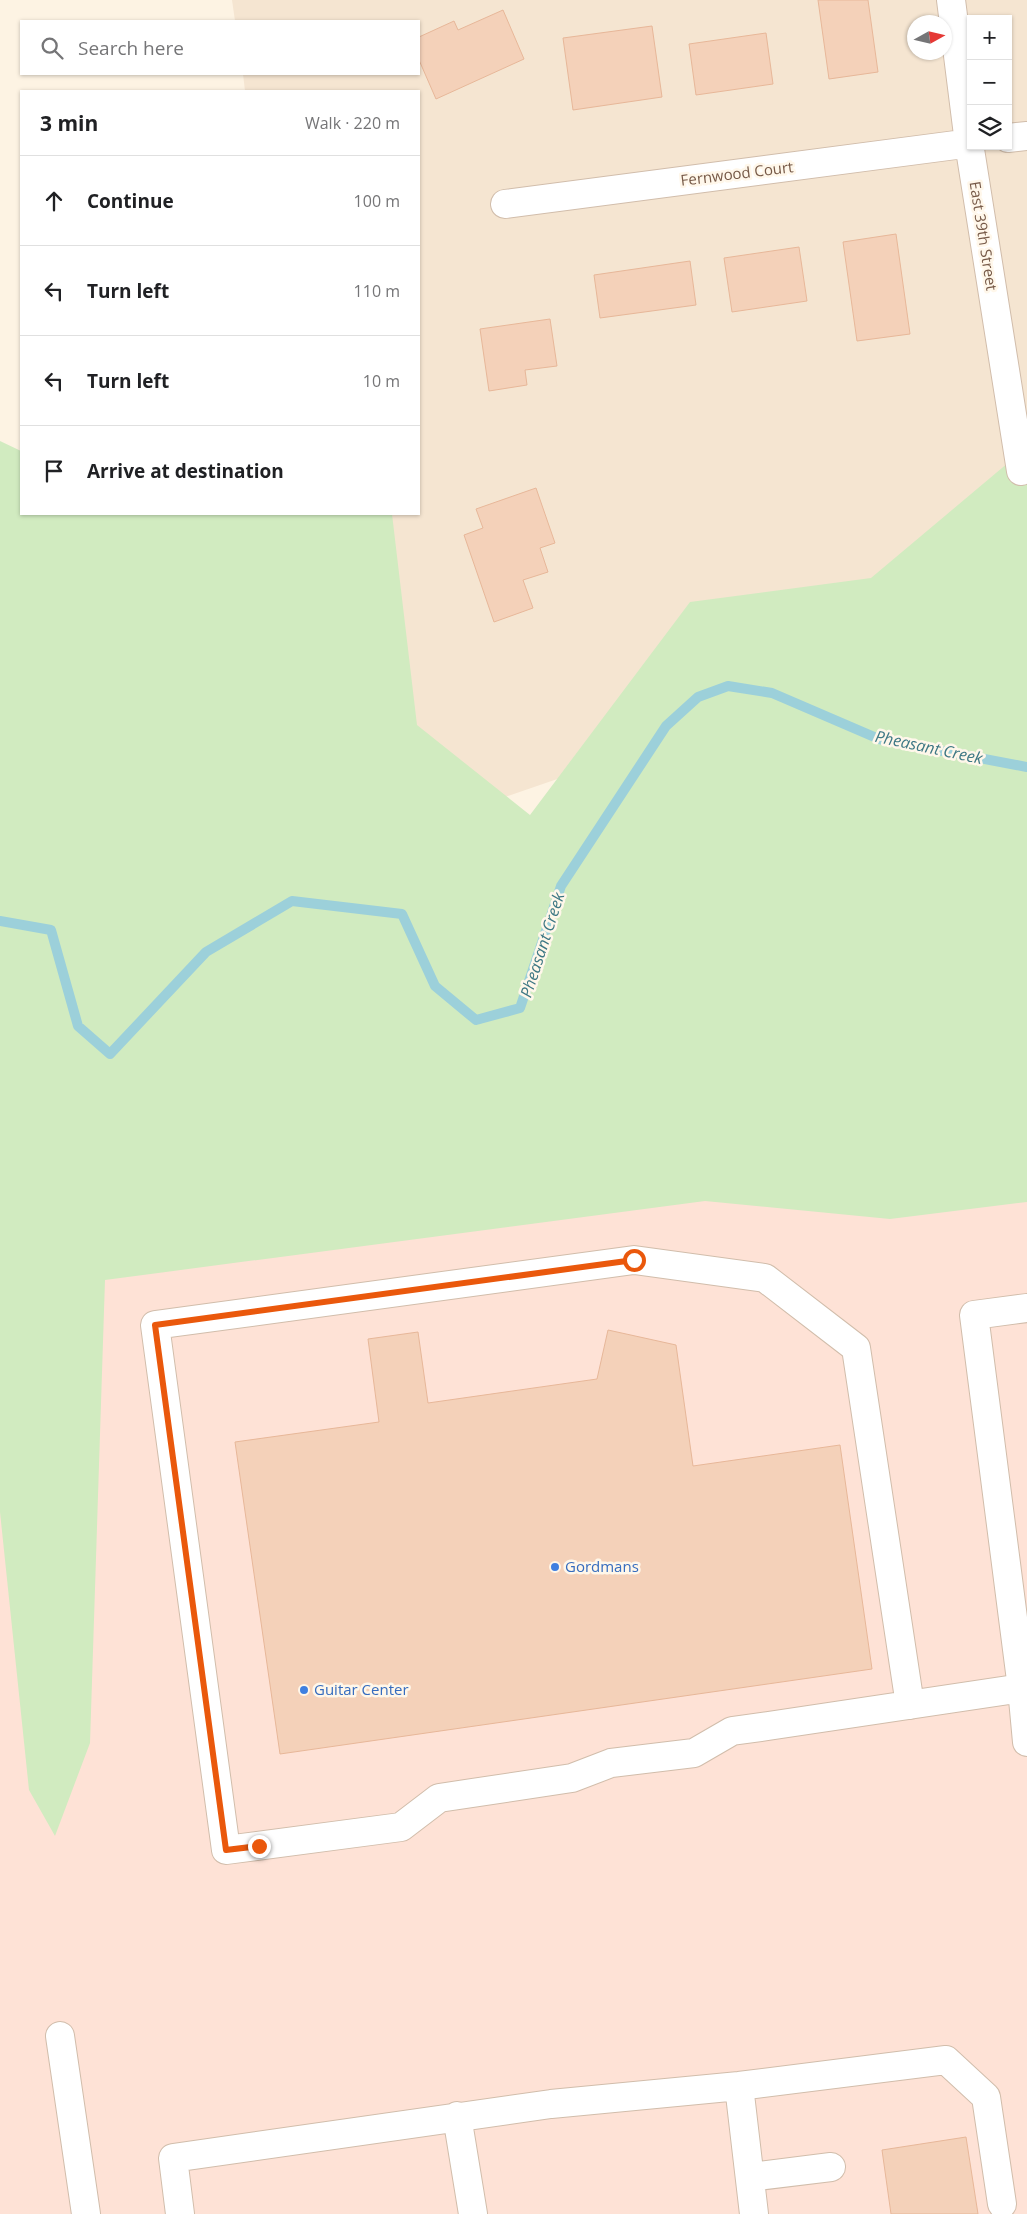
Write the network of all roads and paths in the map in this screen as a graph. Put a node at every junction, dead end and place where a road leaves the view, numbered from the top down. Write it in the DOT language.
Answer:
graph roads {
  1 [pos="951,0"];
  2 [pos="967,120"];
  3 [pos="1027,136"];
  4 [pos="1012,138"];
  5 [pos="967,143"];
  6 [pos="971,150"];
  7 [pos="505,204"];
  8 [pos="1021,471"];
  9 [pos="1027,1308"];
  10 [pos="1022,1688"];
  11 [pos="910,1705"];
  12 [pos="1027,1742"];
  13 [pos="60,2036"];
  14 [pos="739,2086"];
  15 [pos="457,2116"];
  16 [pos="831,2167"];
  17 [pos="750,2177"];
  18 [pos="1002,2204"];
  19 [pos="86,2214"];
  20 [pos="180,2214"];
  21 [pos="473,2214"];
  22 [pos="754,2214"];
  1 -- 2 [label="street, East 39th Street"];
  3 -- 4 [label="street"];
  5 -- 7 [label="street, Fernwood Court"];
  6 -- 8 [label="street, East 39th Street"];
  9 -- 10 [label="street"];
  10 -- 11 [label="street"];
  10 -- 12 [label="street"];
  11 -- 11 [label="street"];
  13 -- 19 [label="street"];
  14 -- 15 [label="street"];
  14 -- 17 [label="street"];
  14 -- 18 [label="street"];
  15 -- 20 [label="street"];
  15 -- 21 [label="street"];
  16 -- 17 [label="street"];
  17 -- 22 [label="street"];
}
